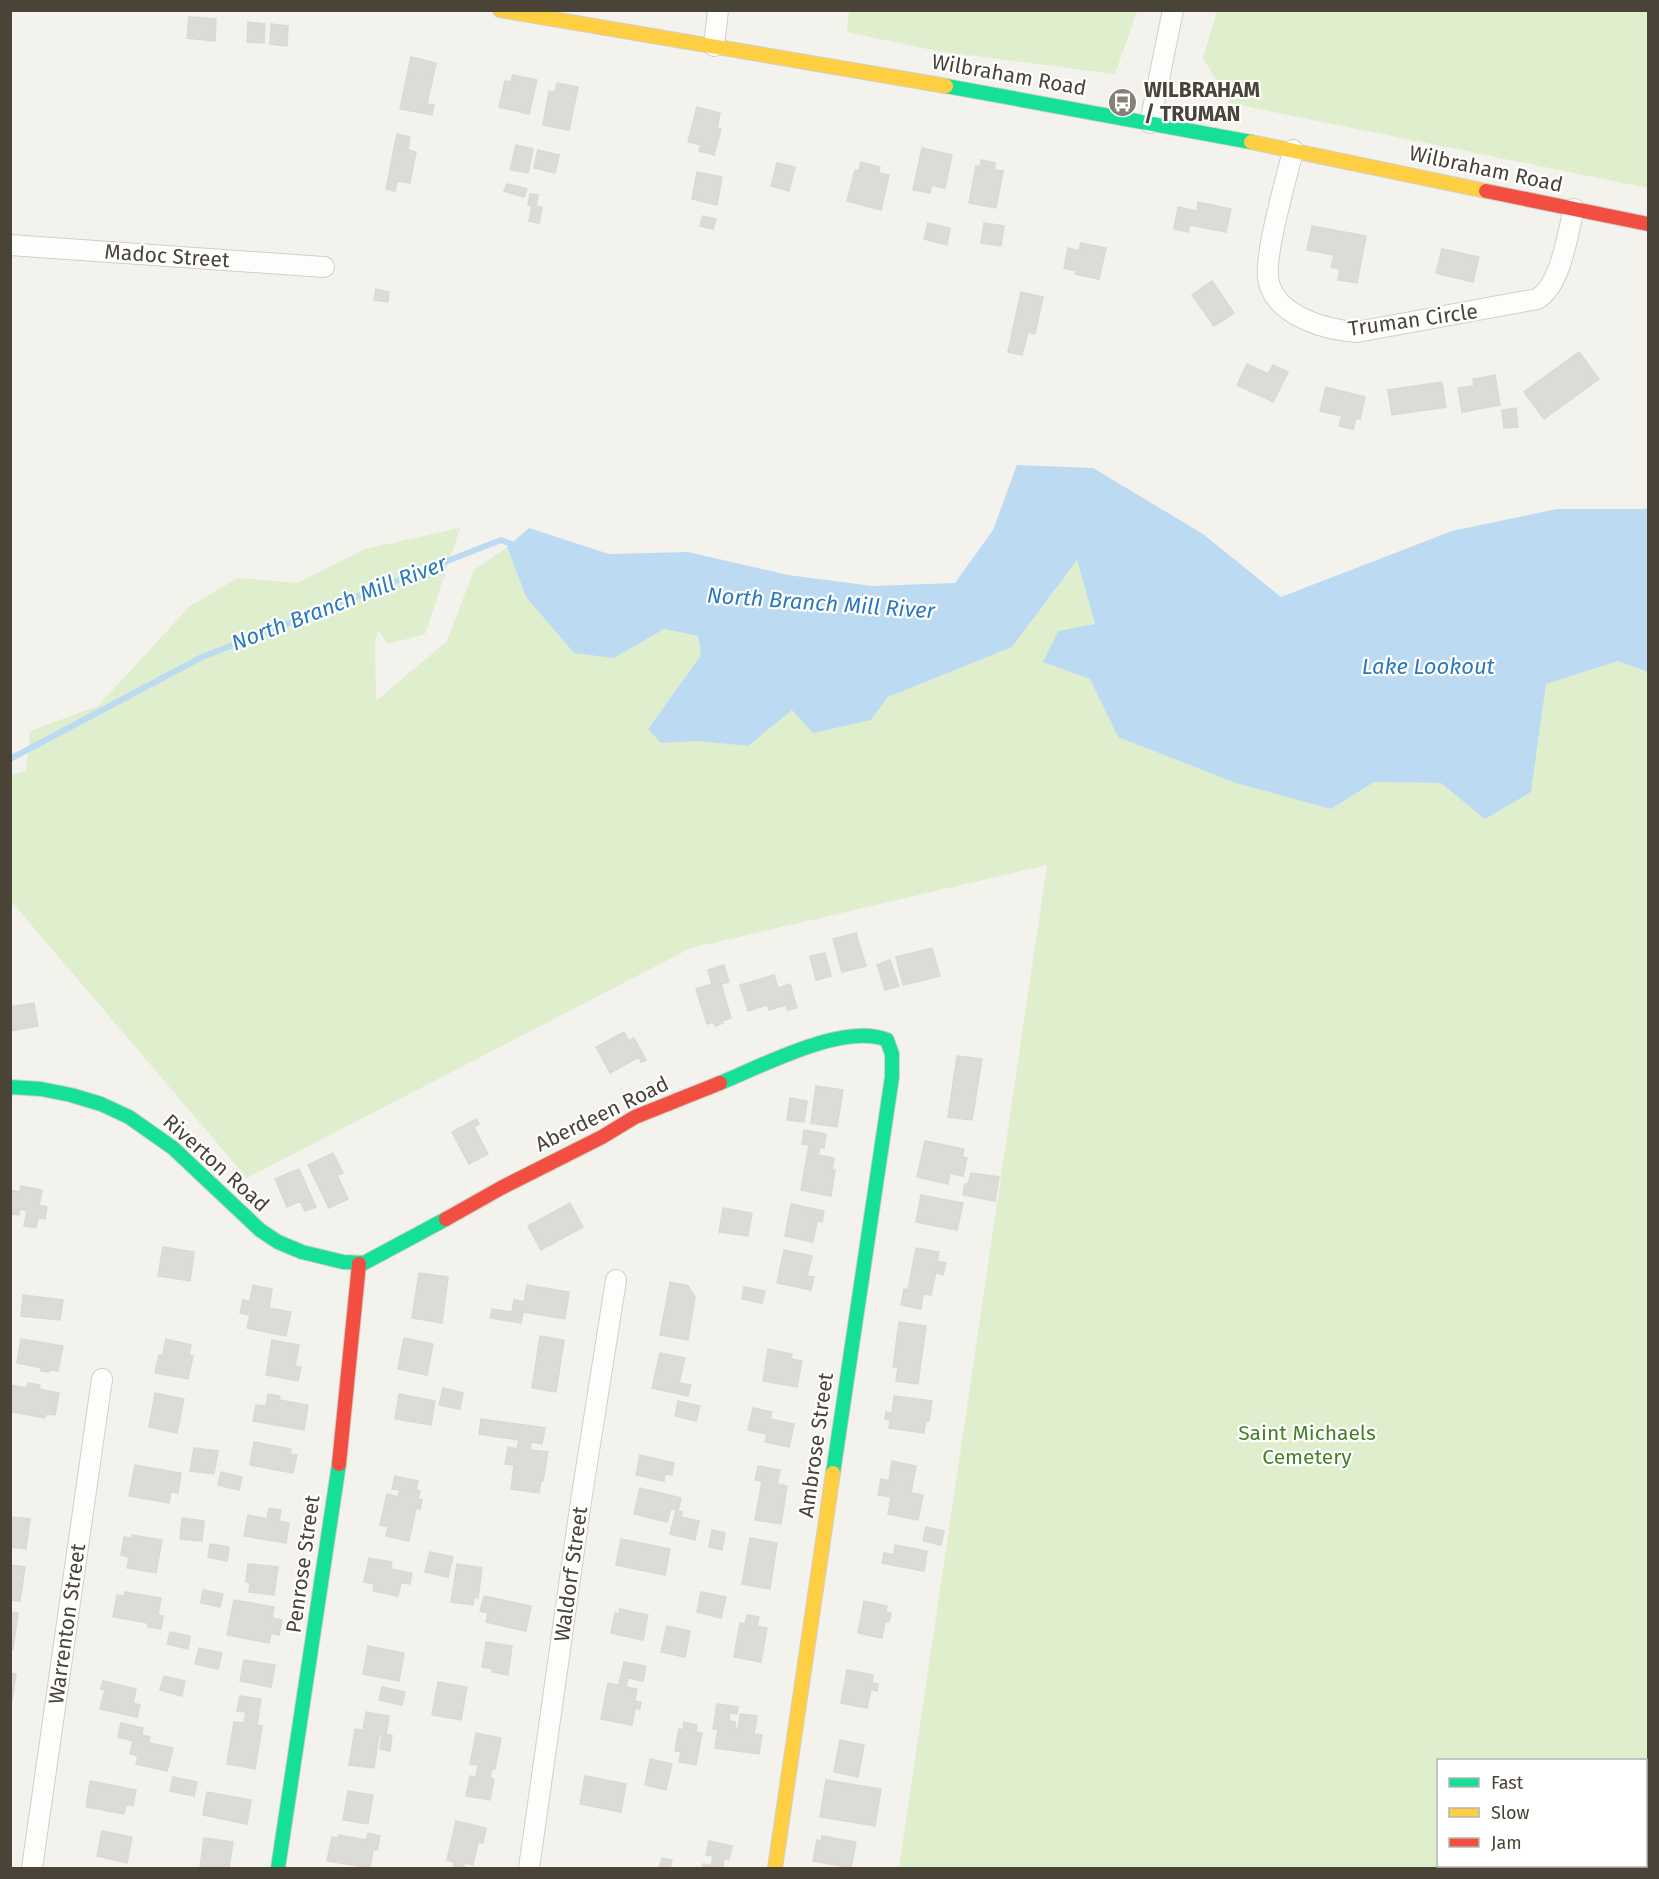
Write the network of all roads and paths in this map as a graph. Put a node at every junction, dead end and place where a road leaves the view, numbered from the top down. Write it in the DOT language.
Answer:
graph roads {
  1 [pos="500,10"];
  2 [pos="718,10"];
  3 [pos="1173,10"];
  4 [pos="714,46"];
  5 [pos="1150,123"];
  6 [pos="1293,150"];
  7 [pos="1574,209"];
  8 [pos="1648,224"];
  9 [pos="10,245"];
  10 [pos="324,267"];
  11 [pos="875,1036"];
  12 [pos="10,1087"];
  13 [pos="359,1264"];
  14 [pos="616,1280"];
  15 [pos="102,1379"];
  16 [pos="32,1869"];
  17 [pos="278,1869"];
  18 [pos="529,1869"];
  19 [pos="775,1869"];
  1 -- 4 [label="street, Wilbraham Road"];
  2 -- 4 [label="street"];
  3 -- 5 [label="street"];
  4 -- 5 [label="street, Wilbraham Road"];
  5 -- 6 [label="street, Wilbraham Road"];
  6 -- 7 [label="street, Wilbraham Road"];
  6 -- 7 [label="street, Truman Circle"];
  7 -- 8 [label="street, Wilbraham Road"];
  9 -- 10 [label="street, Madoc Street"];
  11 -- 13 [label="street, Aberdeen Road"];
  11 -- 19 [label="street, Ambrose Street"];
  12 -- 13 [label="street, Riverton Road"];
  13 -- 17 [label="street, Penrose Street"];
  14 -- 18 [label="street, Waldorf Street"];
  15 -- 16 [label="street, Warrenton Street"];
}
